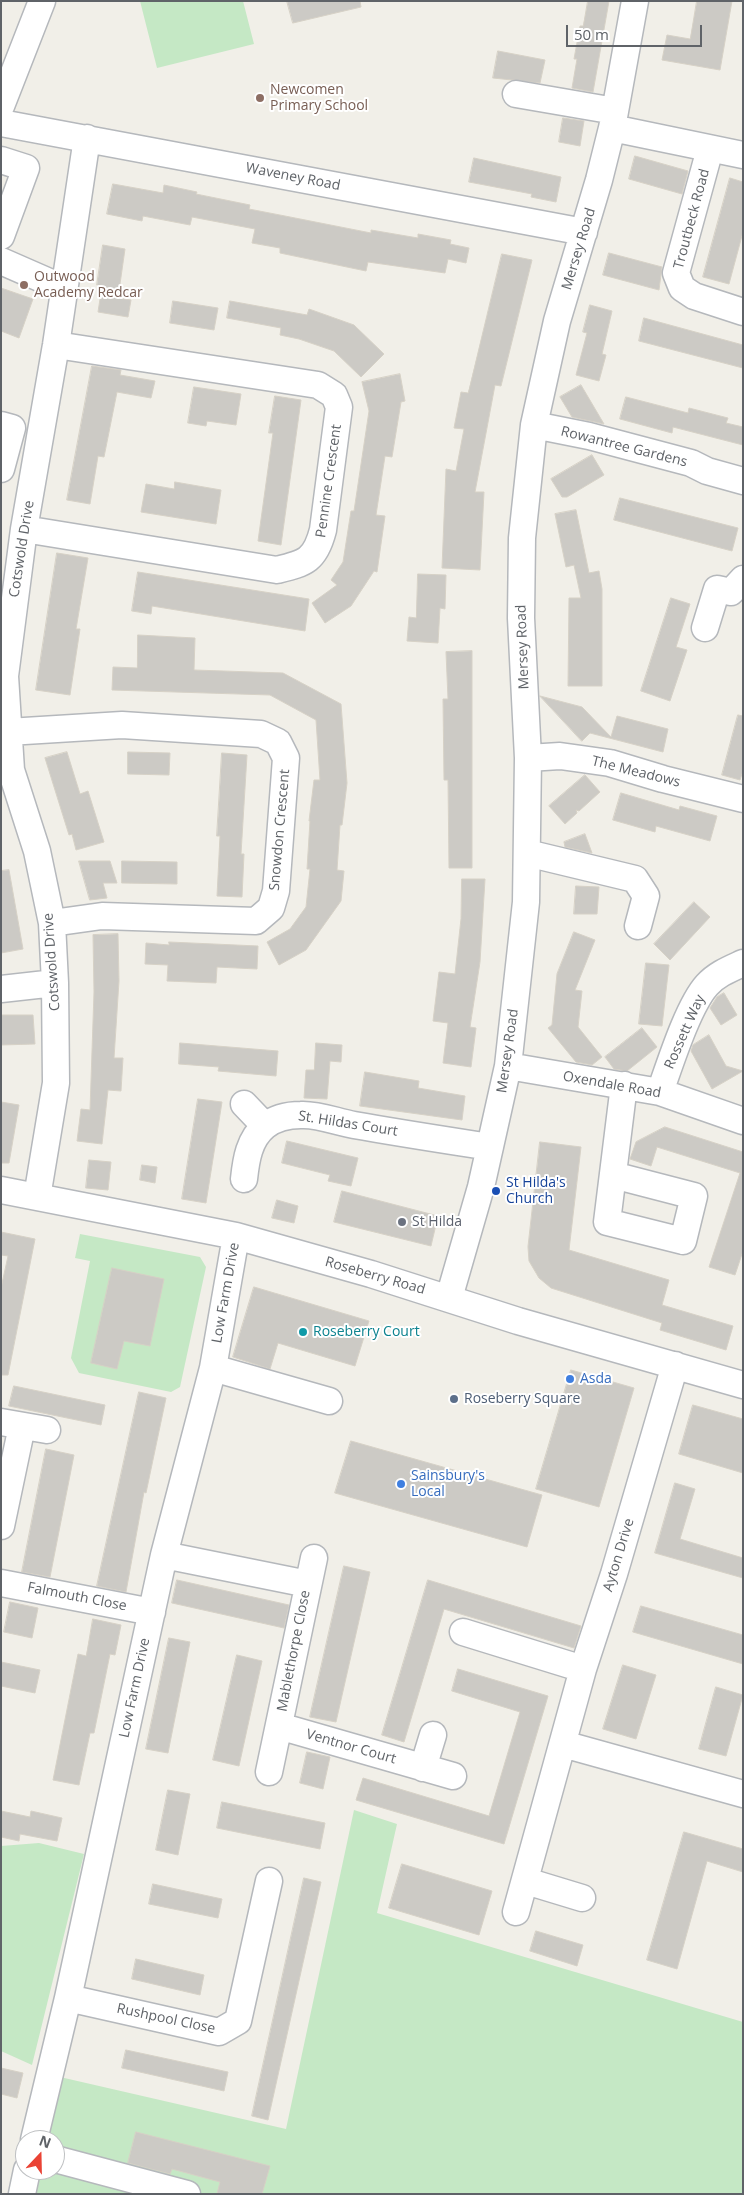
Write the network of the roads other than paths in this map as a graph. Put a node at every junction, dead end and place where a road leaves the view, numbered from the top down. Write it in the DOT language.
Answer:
graph roads {
  1 [pos="42,1"];
  2 [pos="634,1"];
  3 [pos="516,94"];
  4 [pos="1,106"];
  5 [pos="613,119"];
  6 [pos="1,123"];
  7 [pos="87,138"];
  8 [pos="710,149"];
  9 [pos="743,154"];
  10 [pos="1,160"];
  11 [pos="584,232"];
  12 [pos="1,236"];
  13 [pos="1,261"];
  14 [pos="65,289"];
  15 [pos="743,312"];
  16 [pos="56,345"];
  17 [pos="1,424"];
  18 [pos="534,425"];
  19 [pos="1,468"];
  20 [pos="743,481"];
  21 [pos="24,530"];
  22 [pos="743,580"];
  23 [pos="705,628"];
  24 [pos="8,732"];
  25 [pos="528,758"];
  26 [pos="6,771"];
  27 [pos="743,799"];
  28 [pos="527,854"];
  29 [pos="52,923"];
  30 [pos="638,926"];
  31 [pos="743,963"];
  32 [pos="55,983"];
  33 [pos="1,989"];
  34 [pos="508,1066"];
  35 [pos="624,1085"];
  36 [pos="660,1092"];
  37 [pos="244,1104"];
  38 [pos="743,1121"];
  39 [pos="265,1126"];
  40 [pos="490,1147"];
  41 [pos="613,1175"];
  42 [pos="244,1179"];
  43 [pos="1,1190"];
  44 [pos="37,1197"];
  45 [pos="236,1236"];
  46 [pos="449,1298"];
  47 [pos="675,1365"];
  48 [pos="213,1368"];
  49 [pos="743,1385"];
  50 [pos="329,1400"];
  51 [pos="12,1424"];
  52 [pos="47,1430"];
  53 [pos="1,1526"];
  54 [pos="164,1555"];
  55 [pos="314,1558"];
  56 [pos="1,1583"];
  57 [pos="308,1584"];
  58 [pos="152,1612"];
  59 [pos="464,1632"];
  60 [pos="583,1669"];
  61 [pos="279,1726"];
  62 [pos="433,1735"];
  63 [pos="563,1744"];
  64 [pos="423,1768"];
  65 [pos="269,1772"];
  66 [pos="453,1776"];
  67 [pos="743,1794"];
  68 [pos="269,1881"];
  69 [pos="526,1881"];
  70 [pos="582,1898"];
  71 [pos="516,1912"];
  72 [pos="68,1998"];
  73 [pos="36,2130"];
  74 [pos="65,2162"];
  75 [pos="25,2180"];
  76 [pos="22,2194"];
  77 [pos="187,2194"];
  1 -- 4 [label="street"];
  2 -- 5 [label="street, Mersey Road"];
  3 -- 5 [label="street, Troutbeck Road"];
  5 -- 8 [label="street, Troutbeck Road"];
  5 -- 11 [label="street, Mersey Road"];
  6 -- 7 [label="street, Waveney Road"];
  7 -- 11 [label="street, Waveney Road"];
  7 -- 14 [label="street, Cotswold Drive"];
  8 -- 9 [label="street, Troutbeck Road"];
  8 -- 15 [label="street, Troutbeck Road"];
  10 -- 12 [label="street"];
  11 -- 18 [label="street, Mersey Road"];
  13 -- 14 [label="street"];
  14 -- 16 [label="street, Cotswold Drive"];
  16 -- 21 [label="street, Cotswold Drive"];
  16 -- 21 [label="street, Pennine Crescent"];
  17 -- 19 [label="street"];
  18 -- 20 [label="street, Rowantree Gardens"];
  18 -- 25 [label="street, Mersey Road"];
  21 -- 24 [label="street, Cotswold Drive"];
  22 -- 23 [label="street"];
  24 -- 26 [label="street, Cotswold Drive"];
  24 -- 29 [label="street, Snowdon Crescent"];
  25 -- 27 [label="street, The Meadows"];
  25 -- 28 [label="street, Mersey Road"];
  26 -- 29 [label="street, Cotswold Drive"];
  28 -- 30 [label="street"];
  28 -- 34 [label="street, Mersey Road"];
  29 -- 32 [label="street, Cotswold Drive"];
  31 -- 36 [label="street, Rossett Way"];
  32 -- 33 [label="street"];
  32 -- 44 [label="street, Cotswold Drive"];
  34 -- 35 [label="street, Oxendale Road"];
  34 -- 40 [label="street, Mersey Road"];
  35 -- 36 [label="street, Oxendale Road"];
  35 -- 41 [label="street"];
  36 -- 38 [label="street, Oxendale Road"];
  37 -- 39 [label="street"];
  39 -- 40 [label="street, St. Hildas Court"];
  39 -- 42 [label="street"];
  40 -- 46 [label="street, Mersey Road"];
  43 -- 44 [label="street, Roseberry Road"];
  44 -- 45 [label="street, Roseberry Road"];
  45 -- 46 [label="street, Roseberry Road"];
  45 -- 48 [label="street, Low Farm Drive"];
  46 -- 47 [label="street, Roseberry Road"];
  47 -- 49 [label="street, Roseberry Road"];
  47 -- 60 [label="street, Ayton Drive"];
  48 -- 50 [label="street"];
  48 -- 54 [label="street, Low Farm Drive"];
  51 -- 52 [label="street"];
  51 -- 53 [label="street"];
  54 -- 57 [label="street, Mablethorpe Close"];
  54 -- 58 [label="street, Low Farm Drive"];
  55 -- 57 [label="street"];
  56 -- 58 [label="street, Falmouth Close"];
  57 -- 61 [label="street, Mablethorpe Close"];
  58 -- 72 [label="street, Low Farm Drive"];
  59 -- 60 [label="street"];
  60 -- 63 [label="street, Ayton Drive"];
  61 -- 64 [label="street, Ventnor Court"];
  61 -- 65 [label="street, Mablethorpe Close"];
  62 -- 64 [label="street"];
  63 -- 67 [label="street"];
  63 -- 69 [label="street, Ayton Drive"];
  64 -- 66 [label="street, Ventnor Court"];
  68 -- 72 [label="street, Rushpool Close"];
  69 -- 70 [label="street"];
  69 -- 71 [label="street, Ayton Drive"];
  72 -- 73 [label="street, Low Farm Drive"];
  74 -- 77 [label="street"];
  75 -- 76 [label="street"];
}
